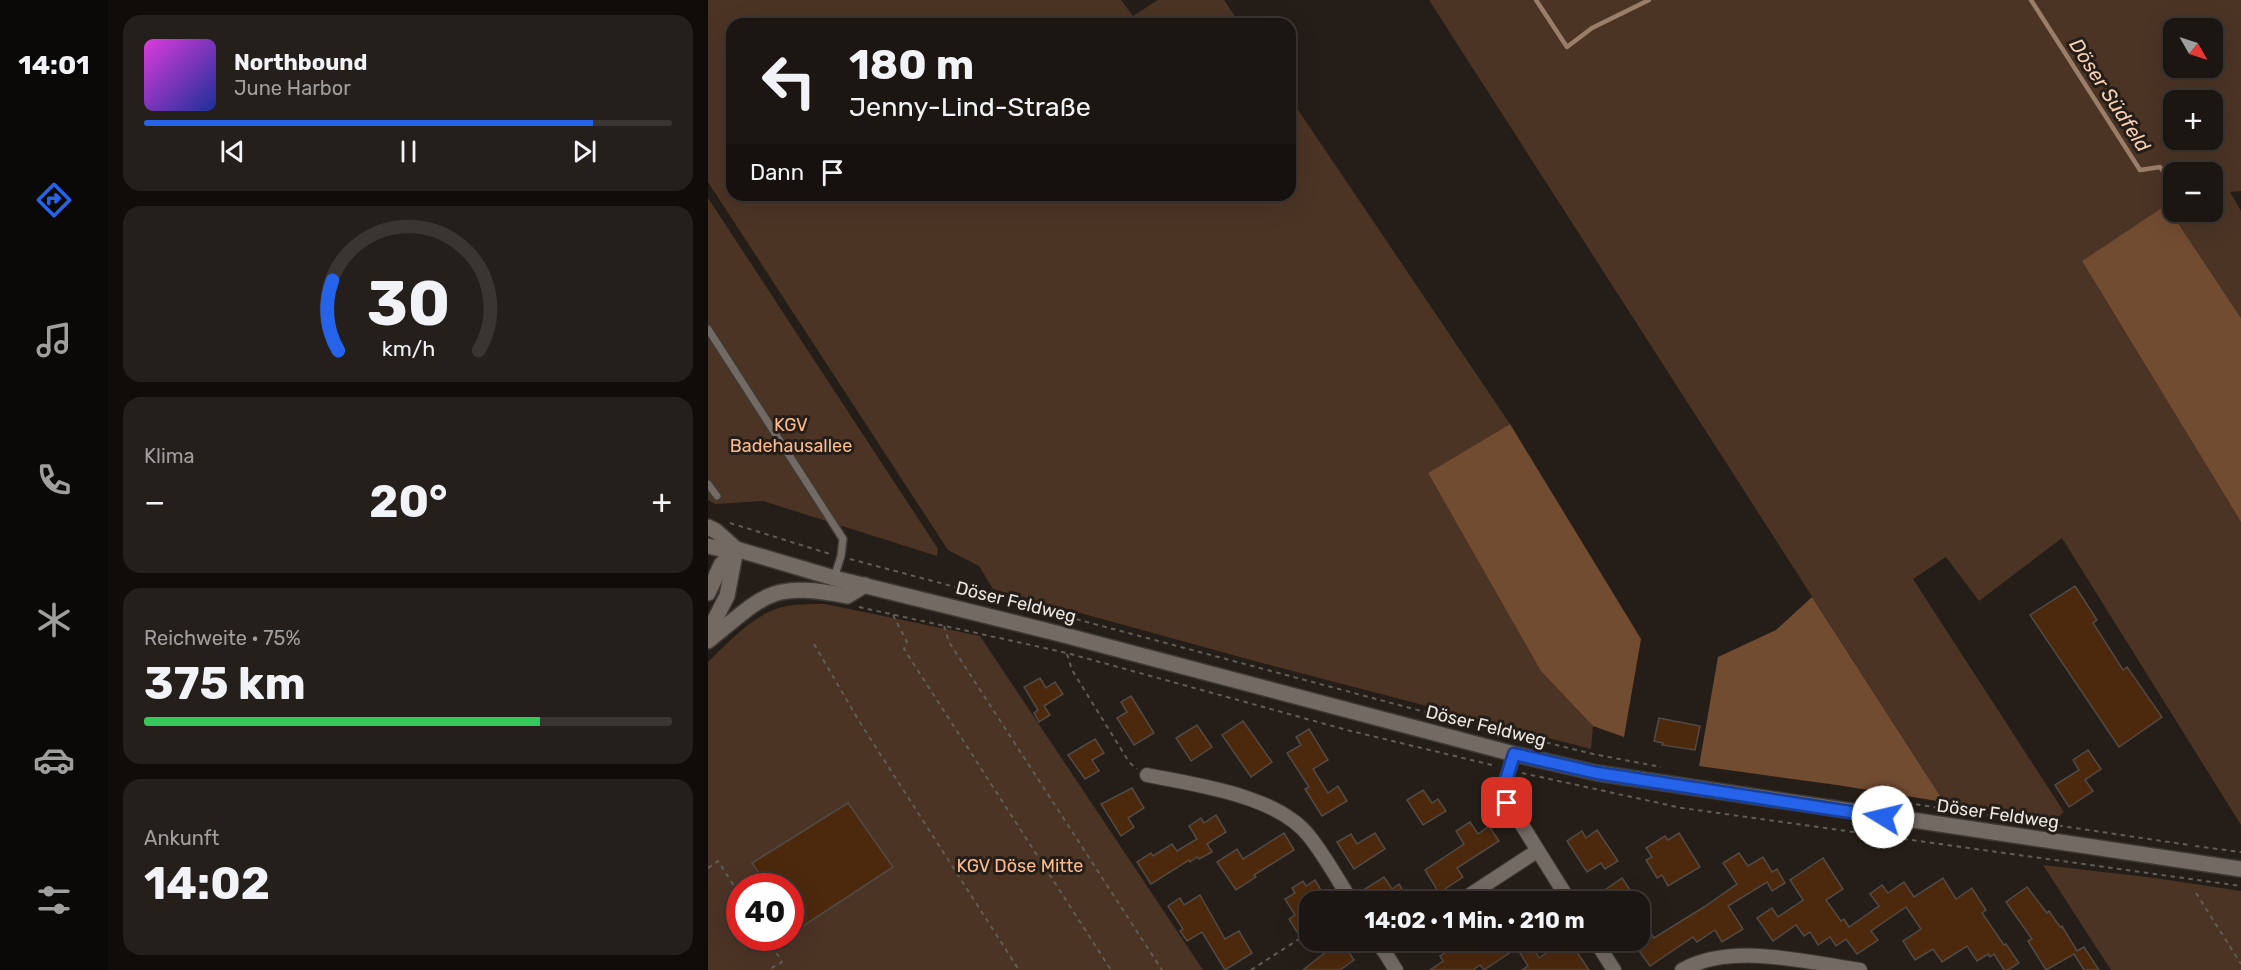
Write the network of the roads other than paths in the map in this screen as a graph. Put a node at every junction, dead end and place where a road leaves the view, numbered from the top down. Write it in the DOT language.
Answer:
graph roads {
  1 [pos="708,329"];
  2 [pos="708,484"];
  3 [pos="717,496"];
  4 [pos="708,527"];
  5 [pos="708,546"];
  6 [pos="736,549"];
  7 [pos="834,578"];
  8 [pos="865,585"];
  9 [pos="708,594"];
  10 [pos="708,633"];
  11 [pos="708,641"];
  12 [pos="1514,754"];
  13 [pos="1146,775"];
  14 [pos="1537,851"];
  15 [pos="2241,869"];
  16 [pos="1345,891"];
  17 [pos="1476,891"];
  18 [pos="1563,891"];
  19 [pos="1384,951"];
  20 [pos="1602,951"];
  21 [pos="1396,970"];
  22 [pos="1614,970"];
  23 [pos="1682,970"];
  24 [pos="1860,970"];
  1 -- 7 [label="lane"];
  2 -- 3 [label="lane"];
  4 -- 6 [label="street"];
  5 -- 6 [label="street"];
  6 -- 7 [label="street, Döser Feldweg"];
  6 -- 9 [label="street"];
  6 -- 10 [label="street"];
  7 -- 8 [label="street, Döser Feldweg"];
  8 -- 11 [label="street"];
  8 -- 12 [label="street, Döser Feldweg"];
  12 -- 14 [label="street"];
  12 -- 15 [label="street, Döser Feldweg"];
  13 -- 16 [label="street"];
  14 -- 17 [label="street"];
  14 -- 18 [label="street"];
  19 -- 21 [label="street"];
  20 -- 22 [label="street"];
  23 -- 24 [label="street"];
}
